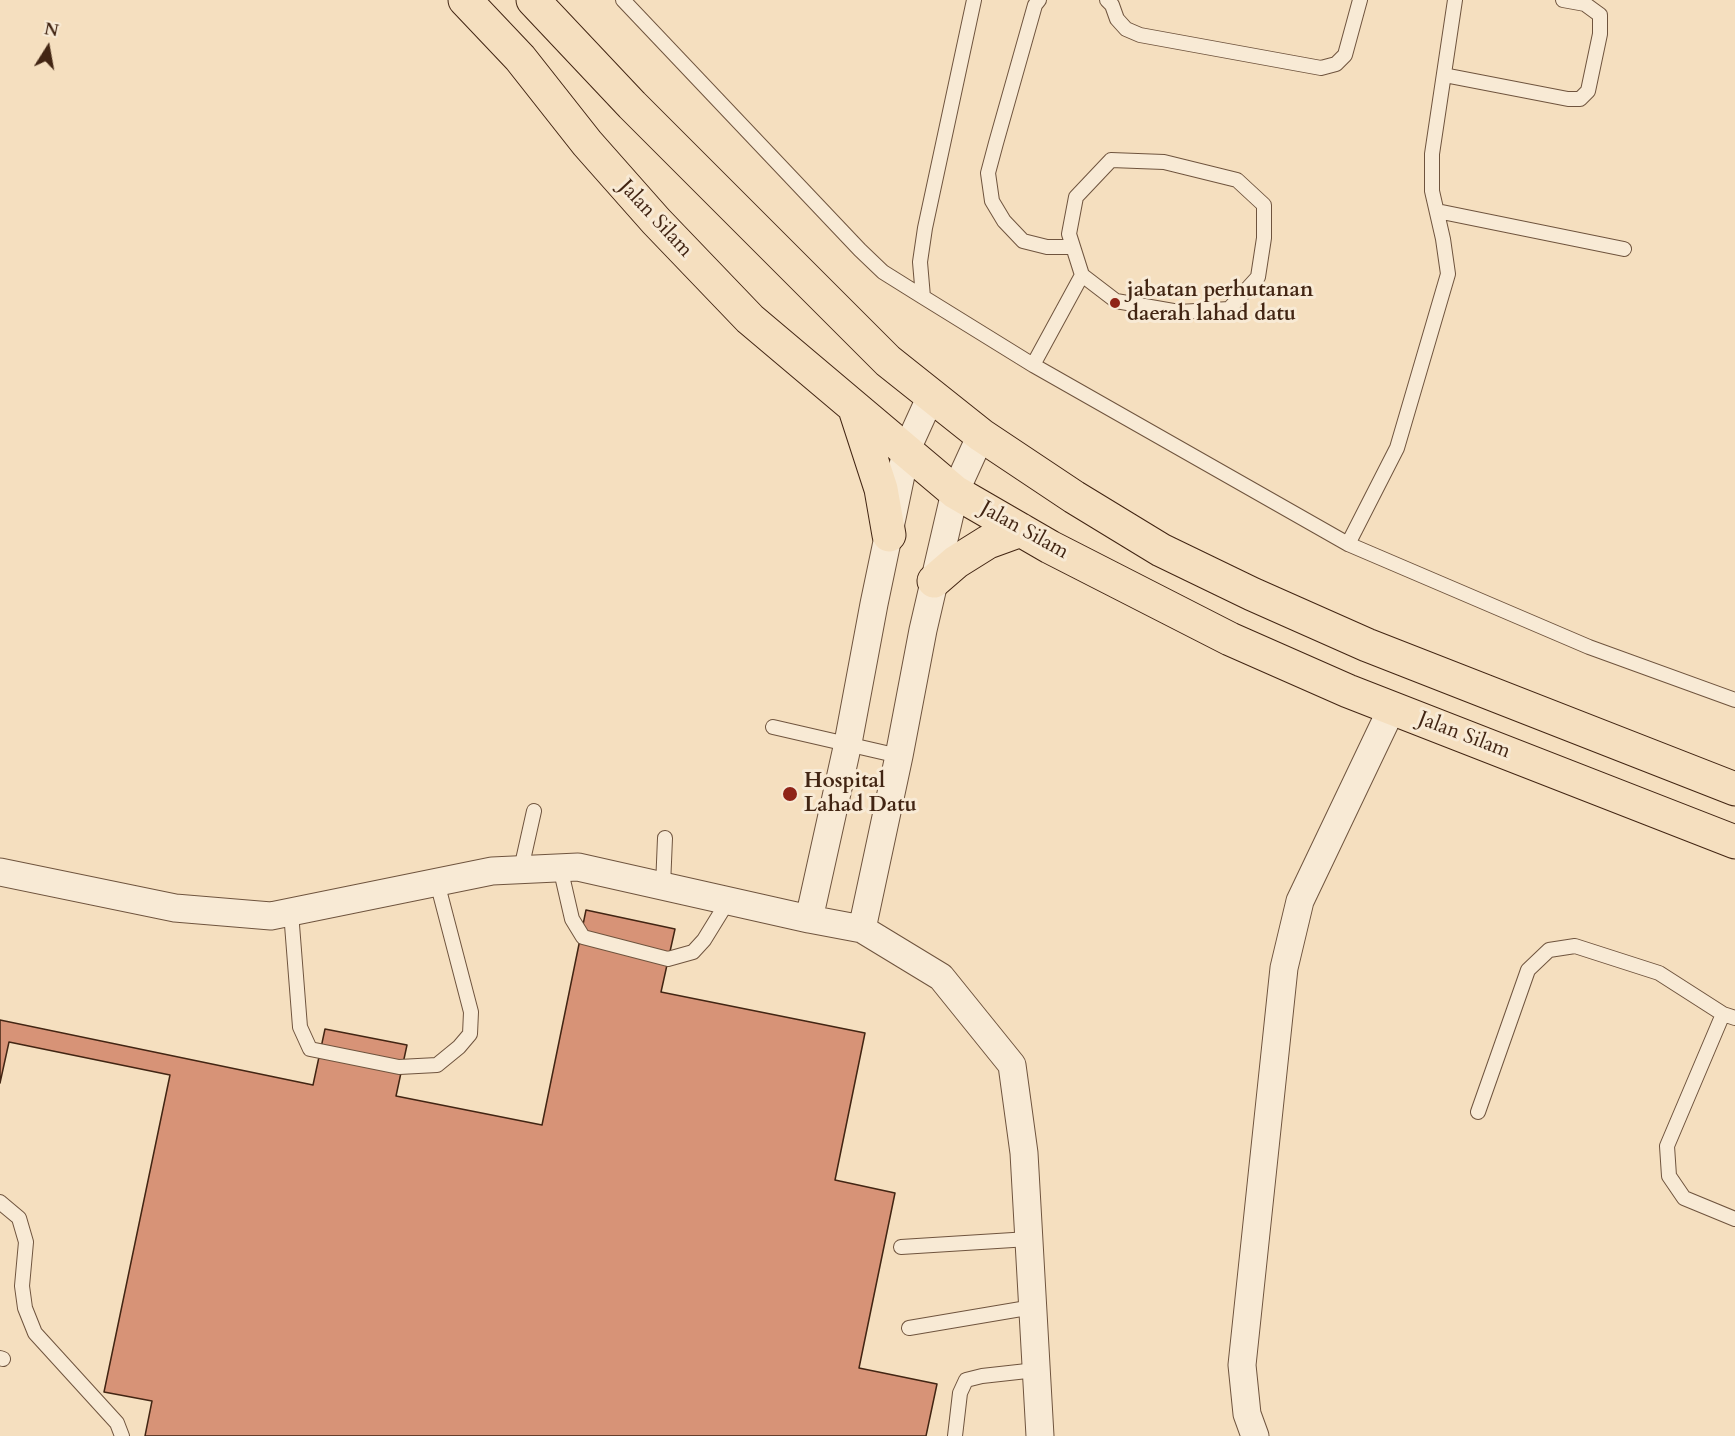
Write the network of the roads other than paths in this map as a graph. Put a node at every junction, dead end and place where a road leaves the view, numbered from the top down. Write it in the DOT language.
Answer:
graph roads {
  1 [pos="465,0"];
  2 [pos="534,0"];
  3 [pos="622,0"];
  4 [pos="974,0"];
  5 [pos="1040,0"];
  6 [pos="1107,0"];
  7 [pos="1360,0"];
  8 [pos="1455,0"];
  9 [pos="1563,0"];
  10 [pos="1444,75"];
  11 [pos="1437,211"];
  12 [pos="1073,248"];
  13 [pos="1624,249"];
  14 [pos="1082,275"];
  15 [pos="923,297"];
  16 [pos="1033,365"];
  17 [pos="931,396"];
  18 [pos="855,410"];
  19 [pos="981,435"];
  20 [pos="906,451"];
  21 [pos="955,492"];
  22 [pos="1021,530"];
  23 [pos="889,535"];
  24 [pos="1348,544"];
  25 [pos="934,581"];
  26 [pos="1735,700"];
  27 [pos="1392,708"];
  28 [pos="773,728"];
  29 [pos="848,743"];
  30 [pos="899,756"];
  31 [pos="1735,789"];
  32 [pos="534,811"];
  33 [pos="665,838"];
  34 [pos="1735,842"];
  35 [pos="560,867"];
  36 [pos="521,869"];
  37 [pos="0,872"];
  38 [pos="436,882"];
  39 [pos="663,886"];
  40 [pos="728,901"];
  41 [pos="291,912"];
  42 [pos="809,919"];
  43 [pos="862,929"];
  44 [pos="1729,1016"];
  45 [pos="1478,1112"];
  46 [pos="0,1202"];
  47 [pos="1735,1219"];
  48 [pos="1029,1239"];
  49 [pos="901,1247"];
  50 [pos="1033,1307"];
  51 [pos="909,1329"];
  52 [pos="1036,1370"];
  53 [pos="122,1436"];
  54 [pos="955,1436"];
  55 [pos="1040,1436"];
  56 [pos="1255,1436"];
  1 -- 18 [label="highway, Jalan Silam"];
  2 -- 17 [label="highway"];
  3 -- 15 [label="lane"];
  4 -- 15 [label="lane"];
  5 -- 12 [label="lane"];
  6 -- 7 [label="lane"];
  8 -- 10 [label="lane"];
  9 -- 10 [label="lane"];
  10 -- 11 [label="lane"];
  11 -- 13 [label="lane"];
  11 -- 24 [label="lane"];
  12 -- 14 [label="lane"];
  12 -- 14 [label="lane"];
  14 -- 16 [label="lane"];
  15 -- 16 [label="lane"];
  16 -- 24 [label="lane"];
  17 -- 19 [label="highway"];
  17 -- 20 [label="street"];
  18 -- 20 [label="highway, Jalan Silam"];
  18 -- 23 [label="highway"];
  19 -- 21 [label="street"];
  19 -- 31 [label="highway"];
  20 -- 21 [label="highway, Jalan Silam"];
  20 -- 23 [label="street"];
  21 -- 22 [label="highway, Jalan Silam"];
  21 -- 25 [label="street"];
  22 -- 25 [label="highway"];
  22 -- 27 [label="highway, Jalan Silam"];
  23 -- 29 [label="street"];
  24 -- 26 [label="lane"];
  25 -- 30 [label="street"];
  27 -- 34 [label="highway, Jalan Silam"];
  27 -- 56 [label="street"];
  28 -- 29 [label="lane"];
  29 -- 30 [label="lane"];
  29 -- 42 [label="street"];
  30 -- 43 [label="street"];
  32 -- 36 [label="lane"];
  33 -- 39 [label="lane"];
  35 -- 36 [label="street"];
  35 -- 39 [label="street"];
  35 -- 40 [label="lane"];
  36 -- 38 [label="street"];
  37 -- 41 [label="street"];
  38 -- 41 [label="street"];
  38 -- 41 [label="lane"];
  39 -- 40 [label="street"];
  40 -- 42 [label="street"];
  42 -- 43 [label="street"];
  43 -- 48 [label="street"];
  44 -- 45 [label="lane"];
  44 -- 47 [label="lane"];
  46 -- 53 [label="lane"];
  48 -- 49 [label="lane"];
  48 -- 50 [label="street"];
  50 -- 51 [label="lane"];
  50 -- 52 [label="street"];
  52 -- 54 [label="lane"];
  52 -- 55 [label="street"];
}
